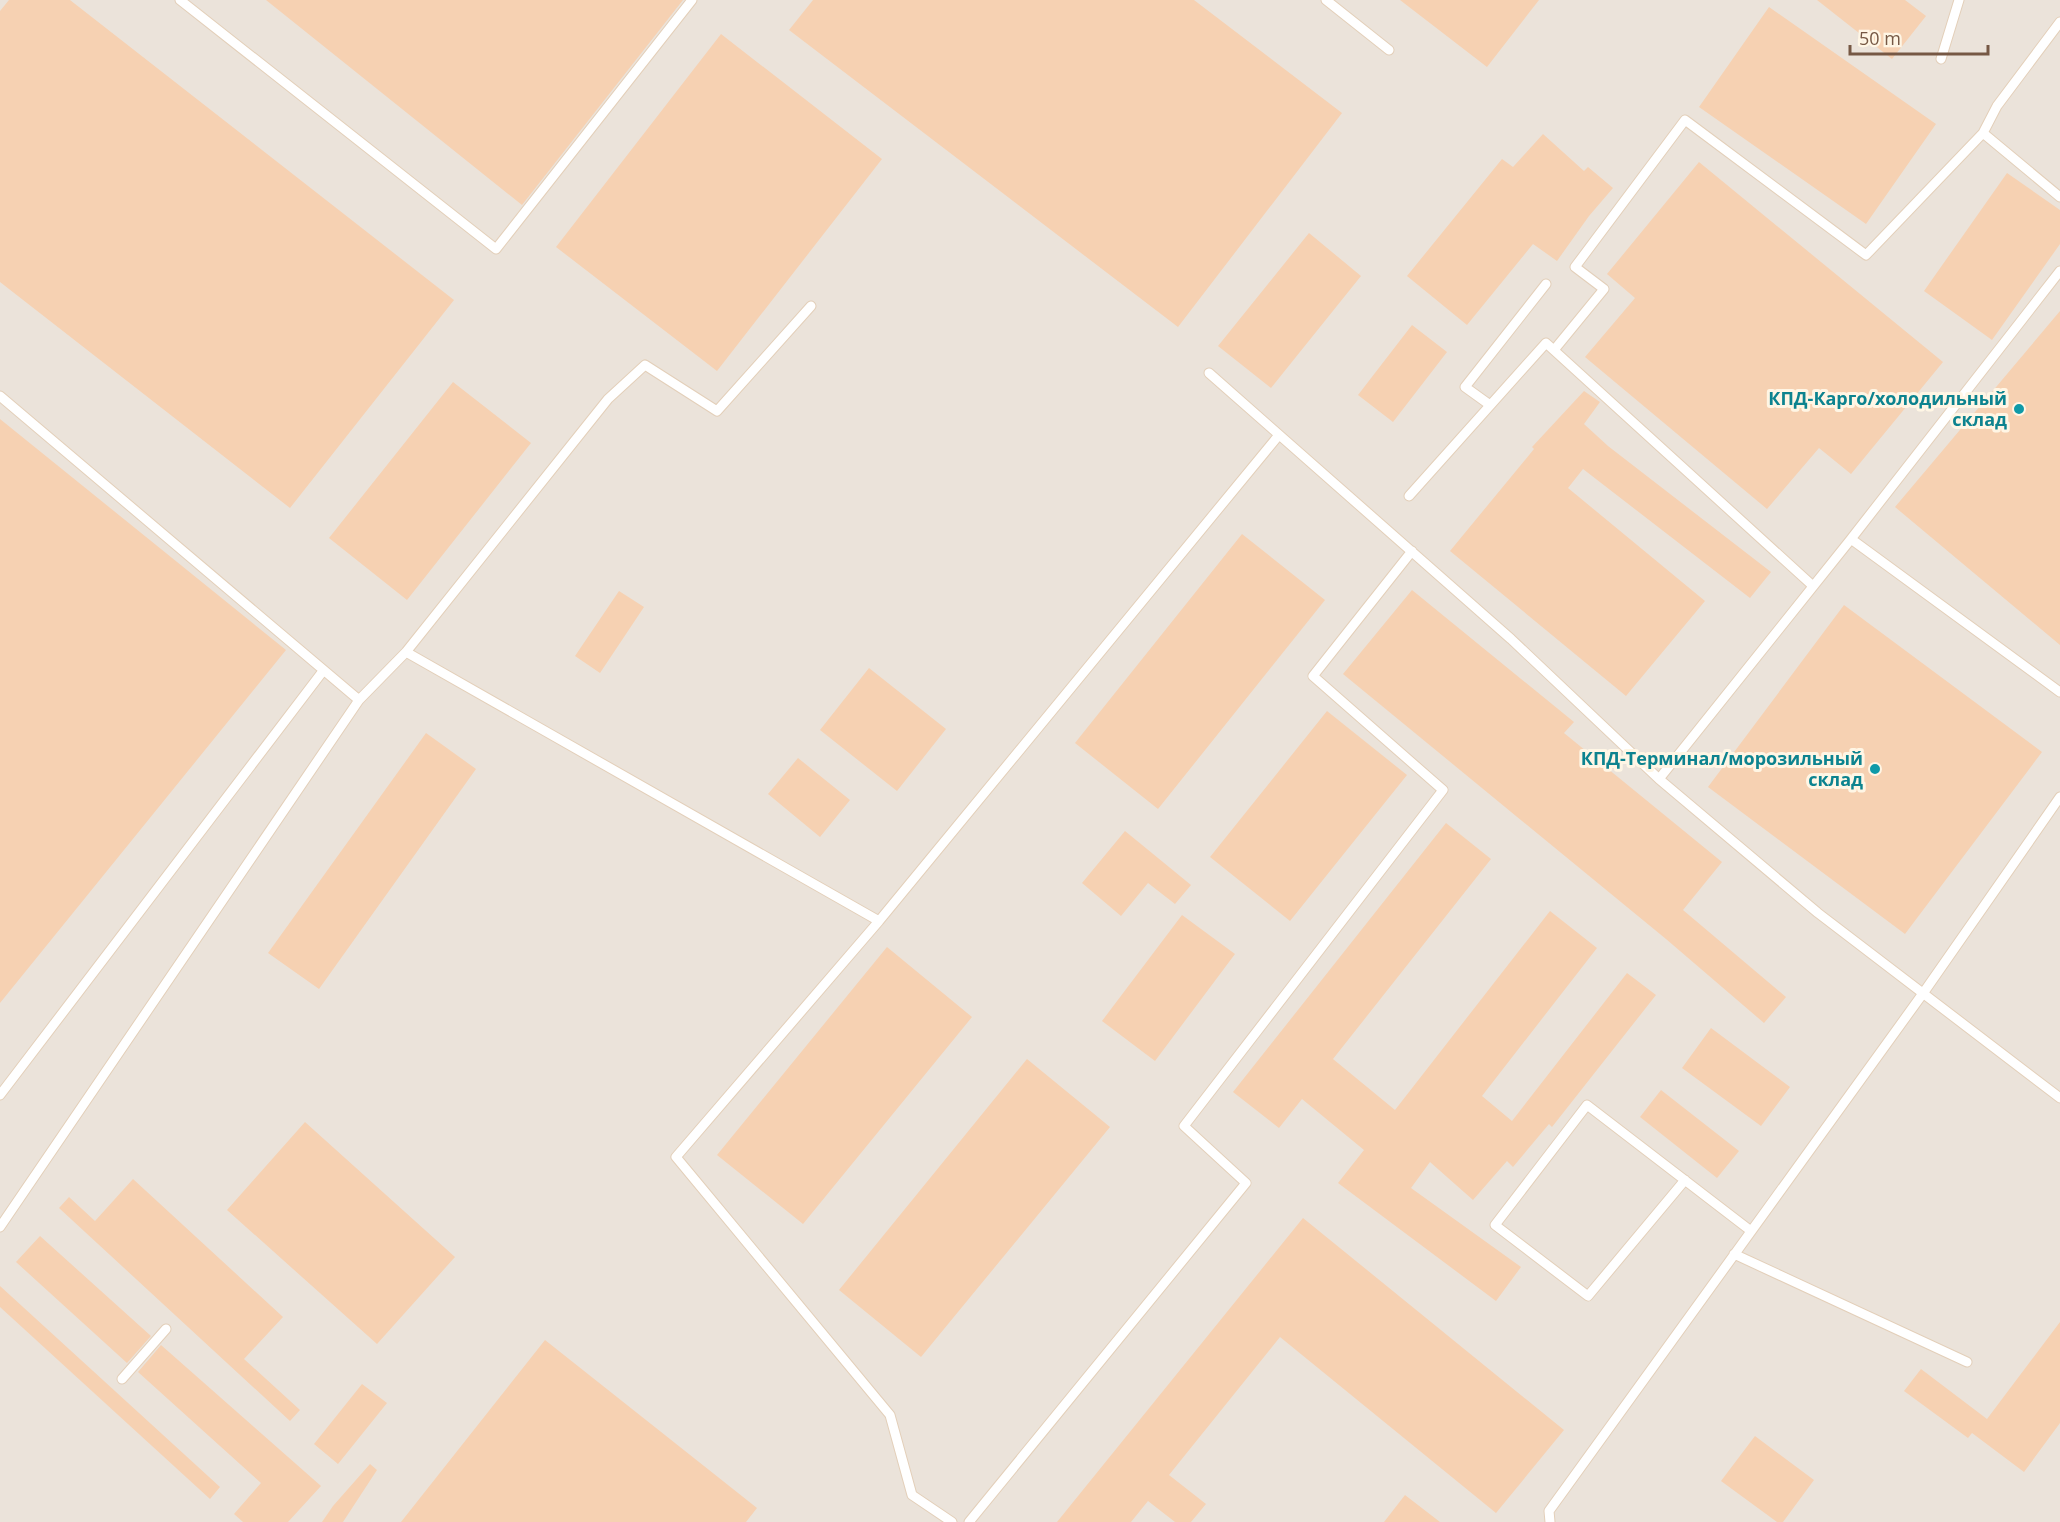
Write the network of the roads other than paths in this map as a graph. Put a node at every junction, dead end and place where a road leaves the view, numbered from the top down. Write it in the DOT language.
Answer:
graph roads {
  1 [pos="180,0"];
  2 [pos="692,0"];
  3 [pos="1326,0"];
  4 [pos="1959,0"];
  5 [pos="2060,22"];
  6 [pos="1389,50"];
  7 [pos="1941,59"];
  8 [pos="1983,133"];
  9 [pos="2060,197"];
  10 [pos="2060,271"];
  11 [pos="1546,284"];
  12 [pos="811,306"];
  13 [pos="1554,350"];
  14 [pos="1209,373"];
  15 [pos="0,396"];
  16 [pos="1490,405"];
  17 [pos="1279,435"];
  18 [pos="1409,496"];
  19 [pos="1851,539"];
  20 [pos="1412,551"];
  21 [pos="1814,586"];
  22 [pos="405,652"];
  23 [pos="323,671"];
  24 [pos="2060,692"];
  25 [pos="358,700"];
  26 [pos="1659,779"];
  27 [pos="2060,797"];
  28 [pos="879,921"];
  29 [pos="1924,992"];
  30 [pos="0,1095"];
  31 [pos="2060,1098"];
  32 [pos="1685,1180"];
  33 [pos="0,1227"];
  34 [pos="1751,1231"];
  35 [pos="1734,1254"];
  36 [pos="166,1329"];
  37 [pos="1967,1362"];
  38 [pos="122,1379"];
  39 [pos="952,1522"];
  40 [pos="969,1522"];
  41 [pos="1550,1522"];
  1 -- 2 [label="lane"];
  3 -- 6 [label="lane"];
  4 -- 7 [label="lane"];
  5 -- 8 [label="lane"];
  8 -- 9 [label="lane"];
  8 -- 13 [label="lane"];
  10 -- 19 [label="lane"];
  11 -- 16 [label="lane"];
  12 -- 22 [label="lane"];
  13 -- 16 [label="lane"];
  13 -- 21 [label="lane"];
  14 -- 17 [label="lane"];
  15 -- 23 [label="lane"];
  16 -- 18 [label="lane"];
  17 -- 20 [label="lane"];
  17 -- 28 [label="lane"];
  19 -- 21 [label="lane"];
  19 -- 24 [label="lane"];
  20 -- 26 [label="lane"];
  20 -- 40 [label="lane"];
  21 -- 26 [label="lane"];
  22 -- 25 [label="lane"];
  22 -- 28 [label="lane"];
  23 -- 25 [label="lane"];
  23 -- 30 [label="lane"];
  25 -- 33 [label="lane"];
  26 -- 29 [label="lane"];
  27 -- 29 [label="lane"];
  28 -- 39 [label="lane"];
  29 -- 31 [label="lane"];
  29 -- 34 [label="lane"];
  32 -- 32 [label="lane"];
  32 -- 34 [label="lane"];
  34 -- 35 [label="lane"];
  35 -- 37 [label="lane"];
  35 -- 41 [label="lane"];
  36 -- 38 [label="lane"];
}
